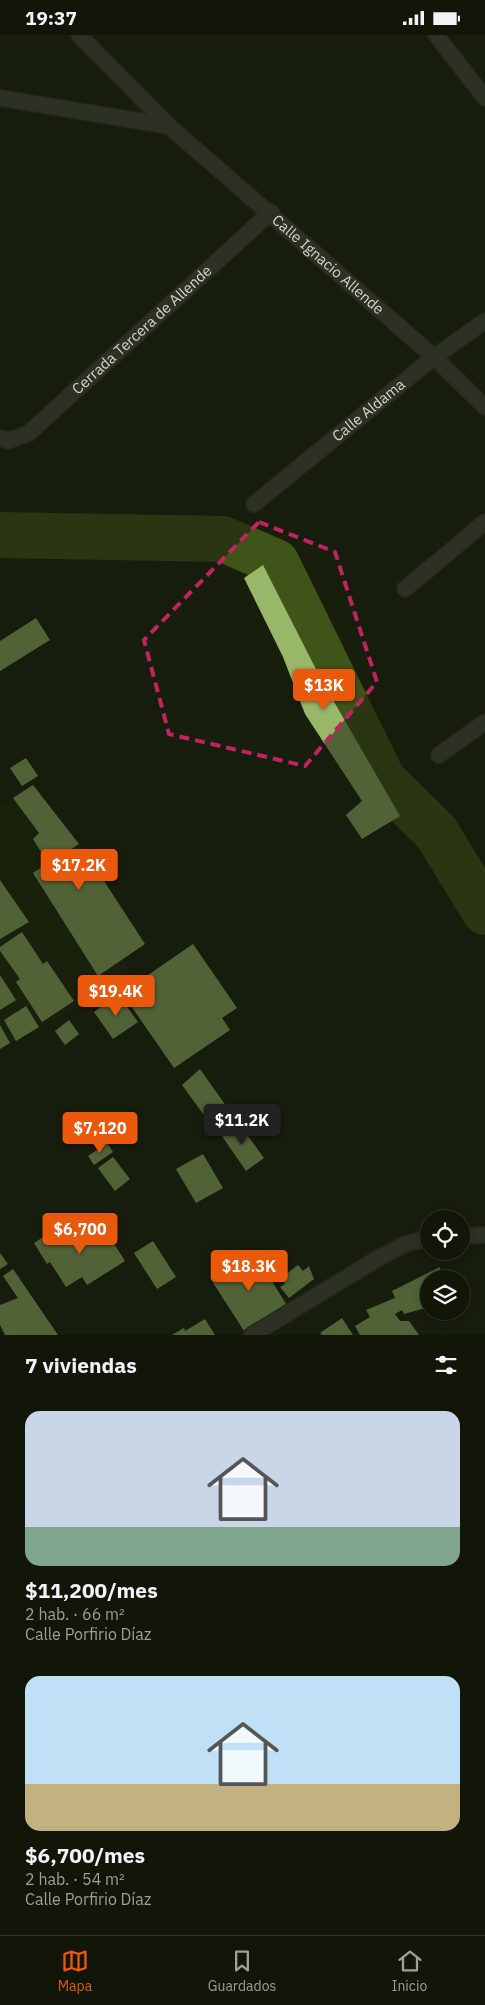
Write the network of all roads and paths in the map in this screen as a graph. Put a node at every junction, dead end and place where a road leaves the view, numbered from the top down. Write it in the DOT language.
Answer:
graph roads {
  1 [pos="79,35"];
  2 [pos="436,35"];
  3 [pos="0,98"];
  4 [pos="485,98"];
  5 [pos="169,125"];
  6 [pos="271,213"];
  7 [pos="485,321"];
  8 [pos="434,357"];
  9 [pos="485,407"];
  10 [pos="4,440"];
  11 [pos="254,504"];
  12 [pos="485,522"];
  13 [pos="405,589"];
  14 [pos="485,722"];
  15 [pos="439,755"];
  16 [pos="485,1235"];
  17 [pos="470,1236"];
  18 [pos="420,1240"];
  19 [pos="252,1335"];
  1 -- 5 [label="street, Calle Ignacio Allende"];
  2 -- 4 [label="street"];
  3 -- 5 [label="street"];
  5 -- 6 [label="street, Calle Ignacio Allende"];
  6 -- 8 [label="street, Calle Ignacio Allende"];
  6 -- 10 [label="street, Cerrada Tercera de Allende"];
  7 -- 8 [label="street, Calle Aldama"];
  8 -- 9 [label="street, Calle Ignacio Allende"];
  8 -- 11 [label="street, Calle Aldama"];
  12 -- 13 [label="street"];
  14 -- 15 [label="street"];
  16 -- 17 [label="street"];
  18 -- 19 [label="street"];
}
